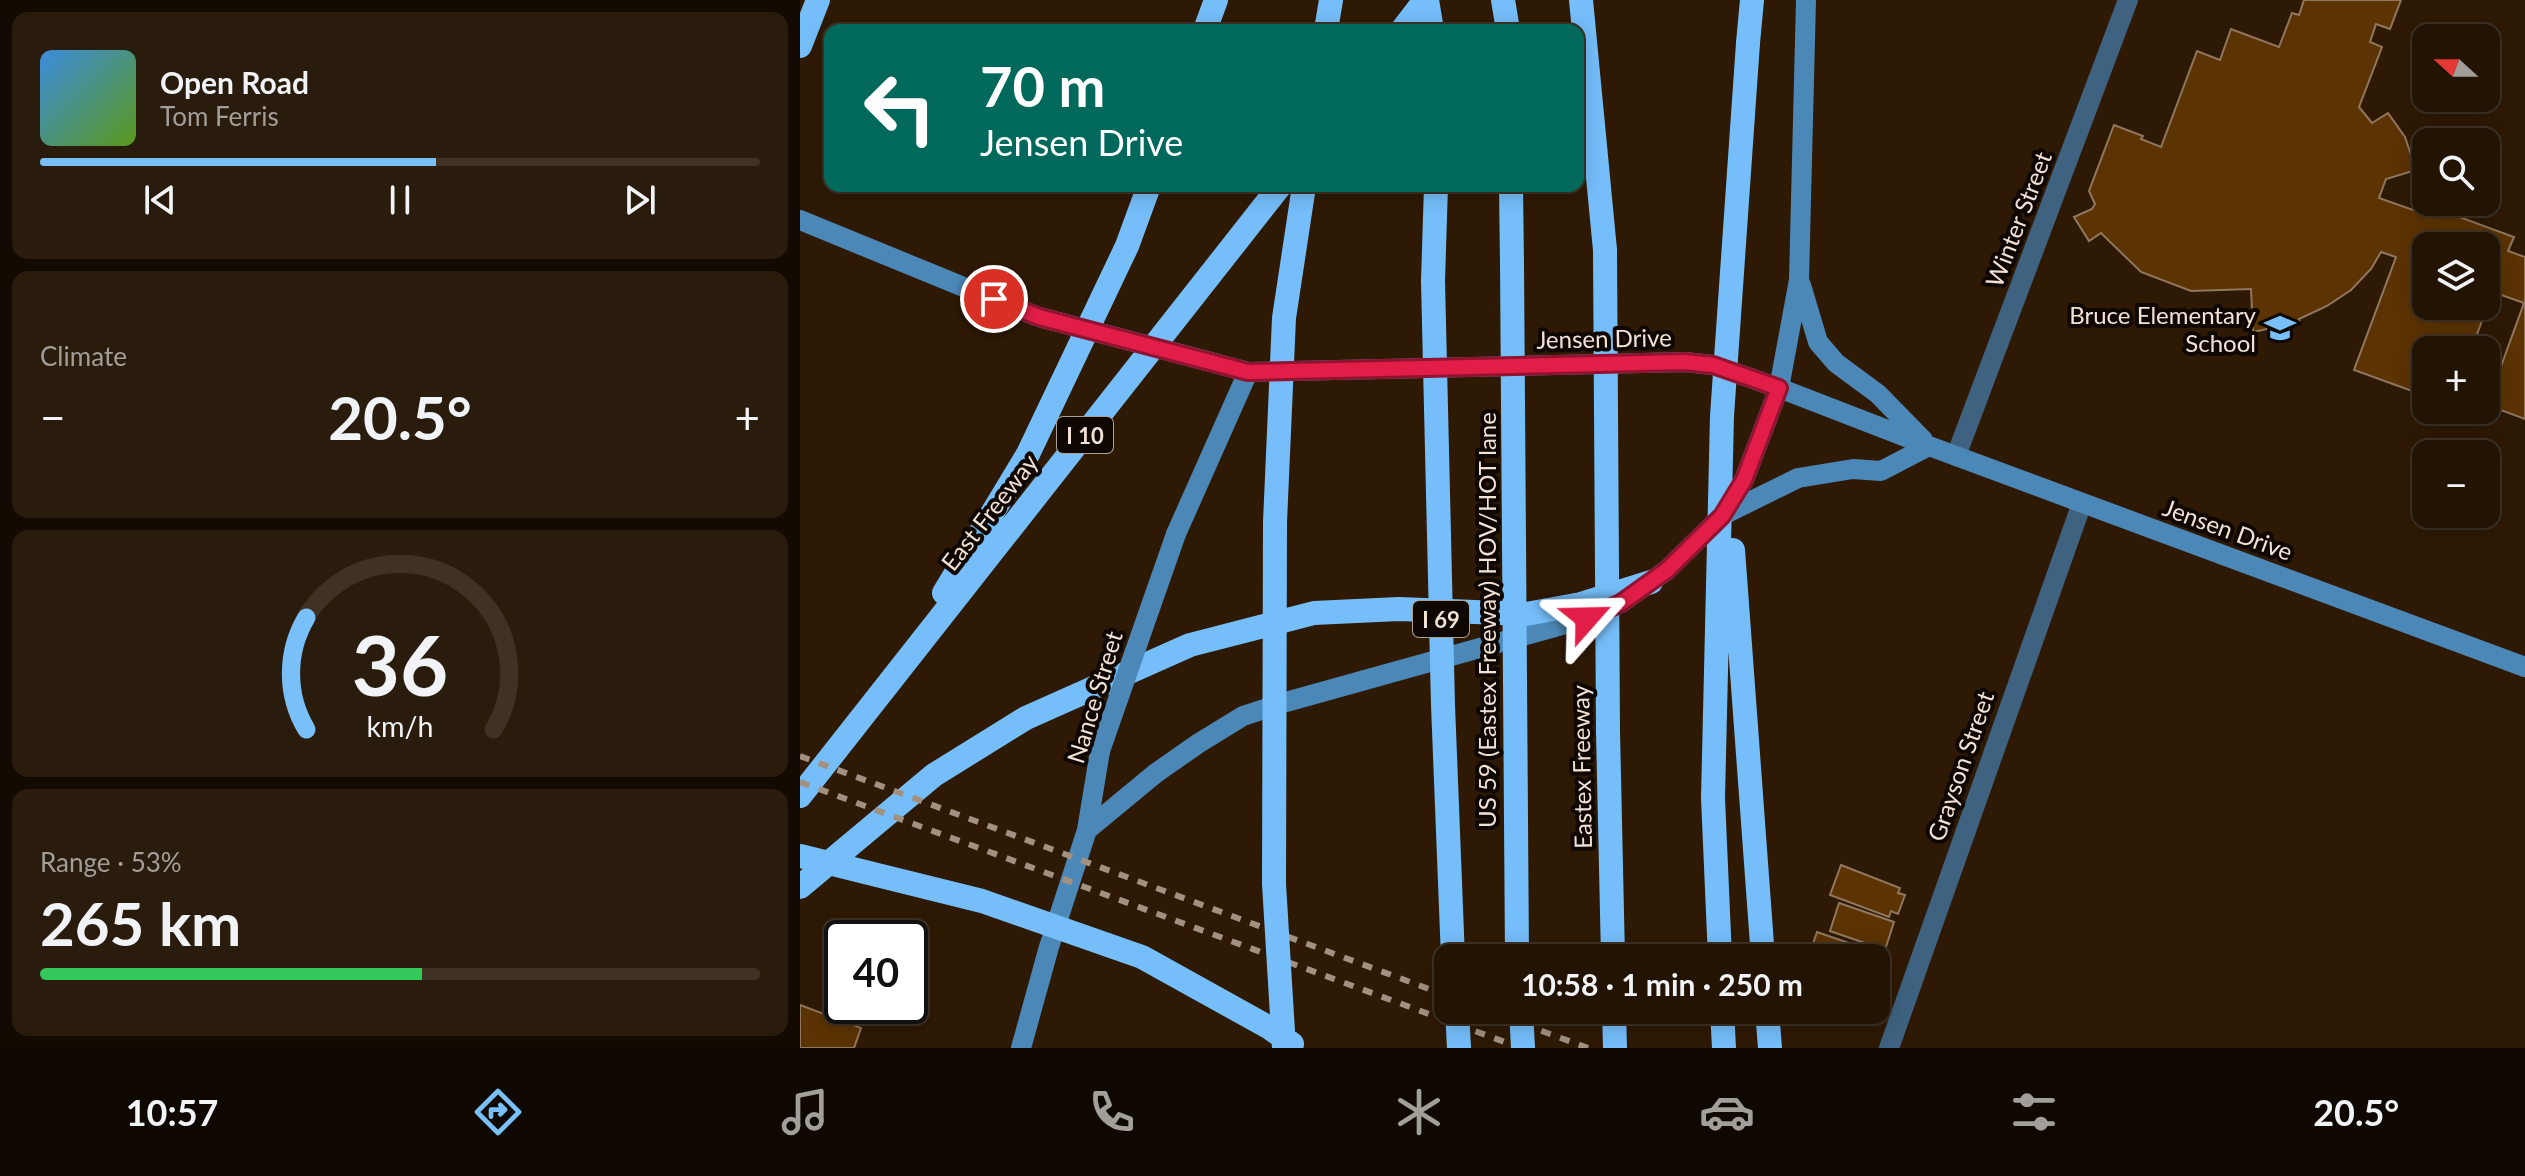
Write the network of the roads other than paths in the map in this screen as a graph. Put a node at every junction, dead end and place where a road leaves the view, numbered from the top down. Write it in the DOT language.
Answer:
graph roads {
  1 [pos="818,0"];
  2 [pos="1216,0"];
  3 [pos="1331,0"];
  4 [pos="1426,0"];
  5 [pos="1503,0"];
  6 [pos="1581,0"];
  7 [pos="1752,0"];
  8 [pos="1806,0"];
  9 [pos="2128,0"];
  10 [pos="1207,24"];
  11 [pos="1327,24"];
  12 [pos="1407,24"];
  13 [pos="1431,24"];
  14 [pos="1507,24"];
  15 [pos="1583,24"];
  16 [pos="1584,31"];
  17 [pos="800,46"];
  18 [pos="1147,192"];
  19 [pos="1275,192"];
  20 [pos="1303,192"];
  21 [pos="1436,192"];
  22 [pos="1511,192"];
  23 [pos="800,220"];
  24 [pos="1799,280"];
  25 [pos="1248,372"];
  26 [pos="1779,388"];
  27 [pos="1722,416"];
  28 [pos="1929,446"];
  29 [pos="1956,456"];
  30 [pos="2082,503"];
  31 [pos="1722,516"];
  32 [pos="1651,582"];
  33 [pos="2525,667"];
  34 [pos="889,684"];
  35 [pos="800,796"];
  36 [pos="1087,830"];
  37 [pos="800,856"];
  38 [pos="800,887"];
  39 [pos="1452,944"];
  40 [pos="1517,944"];
  41 [pos="1613,944"];
  42 [pos="1719,944"];
  43 [pos="1762,944"];
  44 [pos="1458,1024"];
  45 [pos="1522,1024"];
  46 [pos="1614,1024"];
  47 [pos="1723,1024"];
  48 [pos="1768,1024"];
  49 [pos="1021,1048"];
  50 [pos="1284,1048"];
  51 [pos="1297,1048"];
  52 [pos="1459,1048"];
  53 [pos="1523,1048"];
  54 [pos="1615,1048"];
  55 [pos="1724,1048"];
  56 [pos="1770,1048"];
  57 [pos="1889,1048"];
  1 -- 17 [label="highway"];
  2 -- 10 [label="highway"];
  3 -- 11 [label="highway"];
  4 -- 12 [label="highway"];
  4 -- 13 [label="highway"];
  5 -- 14 [label="highway"];
  6 -- 15 [label="highway, Eastex Freeway, bridge"];
  7 -- 27 [label="highway, bridge"];
  8 -- 24 [label="main road"];
  9 -- 29 [label="street, Winter Street"];
  16 -- 41 [label="highway, Eastex Freeway, bridge"];
  18 -- 34 [label="highway"];
  19 -- 34 [label="highway, East Freeway / I 10"];
  20 -- 50 [label="highway, bridge"];
  21 -- 39 [label="highway, I 69, bridge"];
  22 -- 40 [label="highway, US 59 (Eastex Freeway) HOV/HOT lane, bridge"];
  23 -- 25 [label="main road, Jensen Drive, bridge"];
  24 -- 26 [label="main road"];
  24 -- 28 [label="main road"];
  25 -- 26 [label="main road, Jensen Drive"];
  25 -- 36 [label="main road, Nance Street, bridge"];
  26 -- 28 [label="main road, Jensen Drive"];
  26 -- 31 [label="main road"];
  27 -- 42 [label="highway, bridge"];
  27 -- 43 [label="highway, bridge"];
  28 -- 29 [label="main road, Jensen Drive"];
  28 -- 31 [label="main road"];
  29 -- 30 [label="main road, Jensen Drive"];
  30 -- 33 [label="main road, Jensen Drive"];
  30 -- 57 [label="street, Grayson Street"];
  31 -- 32 [label="main road"];
  32 -- 36 [label="main road"];
  32 -- 38 [label="highway"];
  34 -- 35 [label="highway, East Freeway / I 10"];
  36 -- 49 [label="main road, Nance Street"];
  37 -- 51 [label="highway, bridge"];
  44 -- 52 [label="highway, bridge"];
  45 -- 53 [label="highway, bridge"];
  46 -- 54 [label="highway"];
  47 -- 55 [label="highway"];
  48 -- 56 [label="highway"];
}
